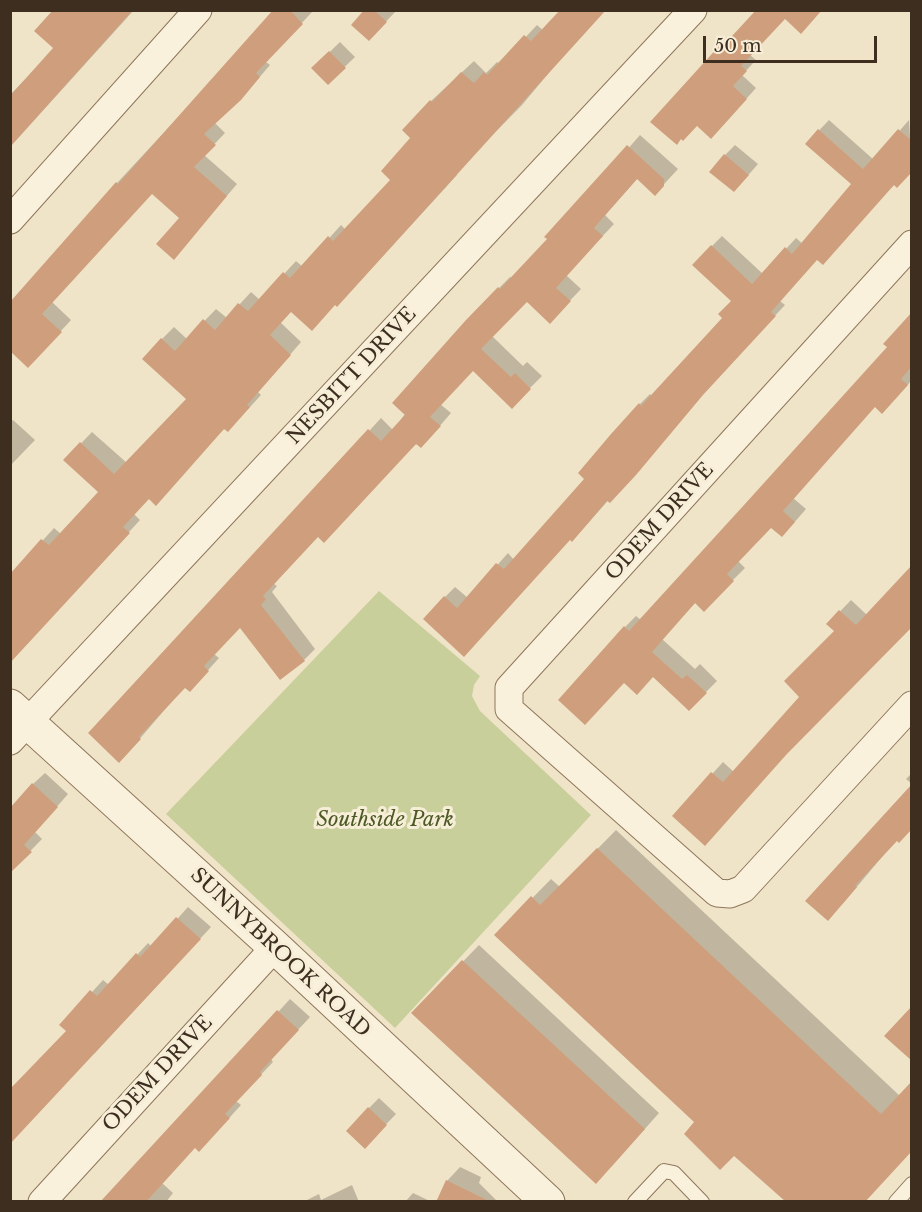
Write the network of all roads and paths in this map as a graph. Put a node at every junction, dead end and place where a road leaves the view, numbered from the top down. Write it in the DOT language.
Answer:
graph roads {
  1 [pos="198,10"];
  2 [pos="693,10"];
  3 [pos="10,220"];
  4 [pos="912,243"];
  5 [pos="912,705"];
  6 [pos="16,723"];
  7 [pos="275,947"];
  8 [pos="912,1184"];
  9 [pos="42,1202"];
  10 [pos="548,1202"];
  11 [pos="635,1202"];
  12 [pos="702,1202"];
  13 [pos="896,1202"];
  1 -- 3 [label="street"];
  2 -- 6 [label="street, NESBITT DRIVE"];
  4 -- 5 [label="street, ODEM DRIVE"];
  6 -- 7 [label="street, SUNNYBROOK ROAD"];
  7 -- 9 [label="street, ODEM DRIVE"];
  7 -- 10 [label="street, SUNNYBROOK ROAD"];
  8 -- 13 [label="lane"];
  11 -- 12 [label="lane"];
}
